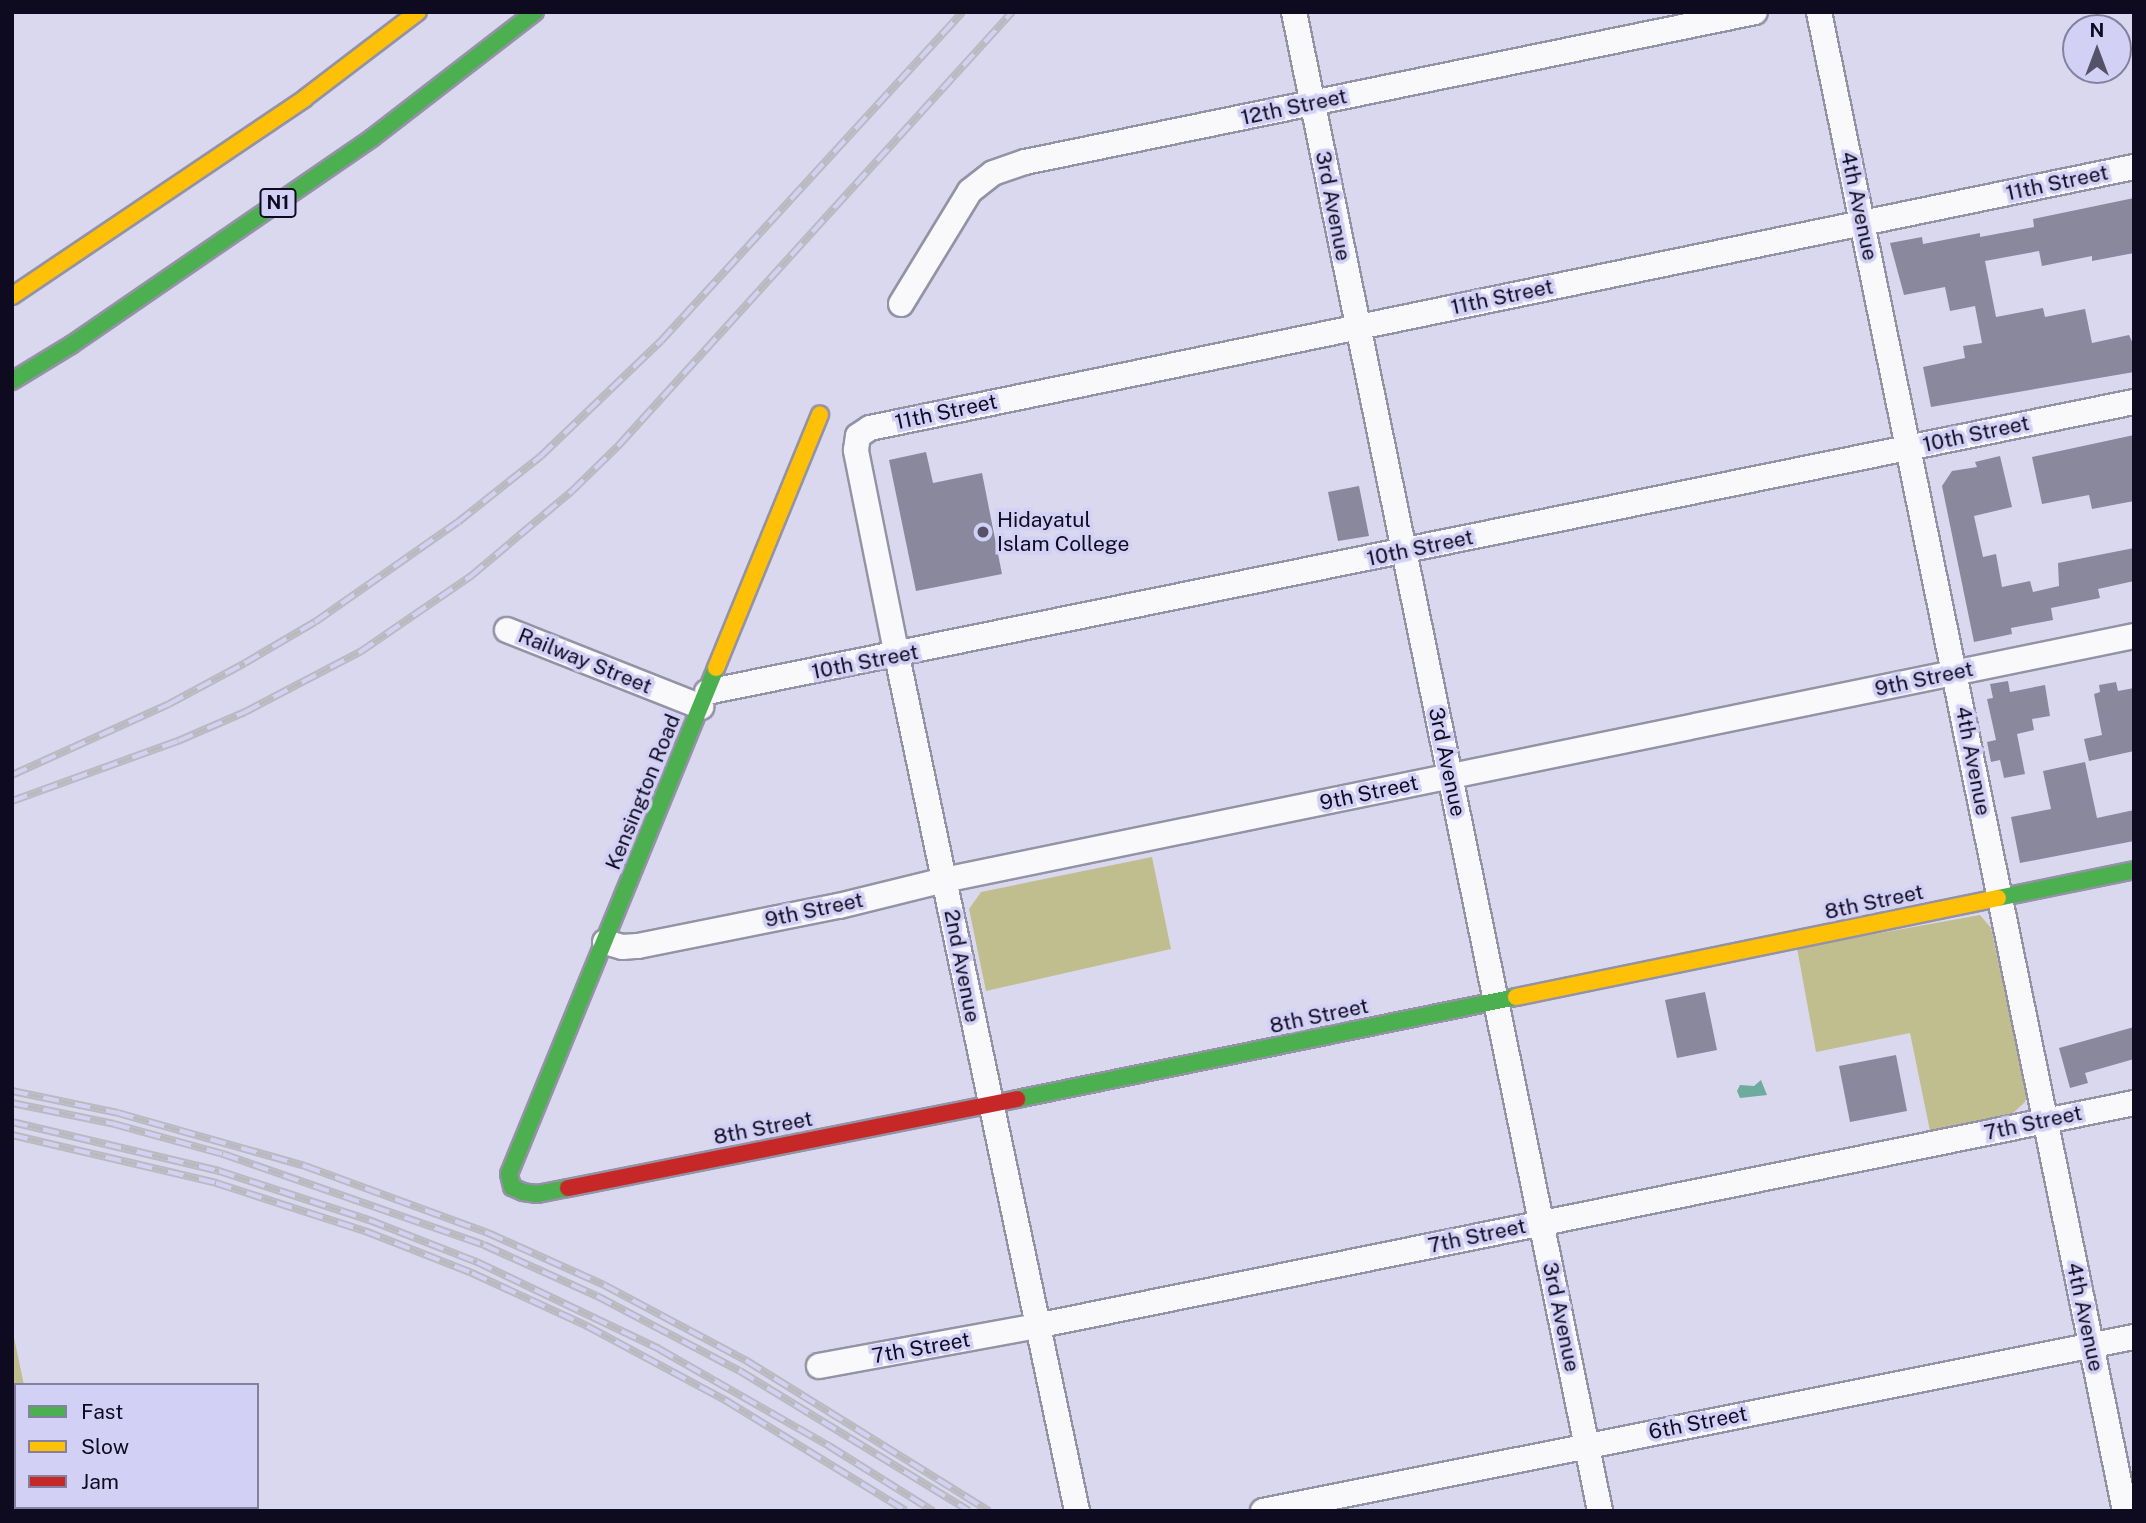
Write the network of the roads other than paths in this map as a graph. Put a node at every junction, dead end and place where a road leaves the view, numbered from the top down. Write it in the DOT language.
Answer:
graph roads {
  1 [pos="418,12"];
  2 [pos="535,12"];
  3 [pos="1294,12"];
  4 [pos="1755,12"];
  5 [pos="1819,12"];
  6 [pos="1312,103"];
  7 [pos="2134,167"];
  8 [pos="1862,223"];
  9 [pos="12,296"];
  10 [pos="901,304"];
  11 [pos="1357,327"];
  12 [pos="12,381"];
  13 [pos="2134,402"];
  14 [pos="820,414"];
  15 [pos="870,428"];
  16 [pos="1909,448"];
  17 [pos="1404,552"];
  18 [pos="508,630"];
  19 [pos="2134,636"];
  20 [pos="897,656"];
  21 [pos="1956,673"];
  22 [pos="704,700"];
  23 [pos="1450,776"];
  24 [pos="2134,870"];
  25 [pos="944,880"];
  26 [pos="1999,898"];
  27 [pos="605,942"];
  28 [pos="1496,1001"];
  29 [pos="2134,1102"];
  30 [pos="989,1105"];
  31 [pos="2043,1121"];
  32 [pos="512,1186"];
  33 [pos="1541,1223"];
  34 [pos="1036,1326"];
  35 [pos="2134,1337"];
  36 [pos="2092,1346"];
  37 [pos="819,1366"];
  38 [pos="1587,1445"];
  39 [pos="1077,1511"];
  40 [pos="1263,1511"];
  41 [pos="1600,1511"];
  42 [pos="2125,1511"];
  1 -- 9 [label="main road"];
  2 -- 12 [label="main road, N1"];
  3 -- 6 [label="street, 3rd Avenue"];
  4 -- 6 [label="street, 12th Street"];
  5 -- 8 [label="street, 4th Avenue"];
  6 -- 10 [label="street, 12th Street"];
  6 -- 11 [label="street, 3rd Avenue"];
  7 -- 8 [label="street, 11th Street"];
  8 -- 11 [label="street, 11th Street"];
  8 -- 16 [label="street, 4th Avenue"];
  11 -- 15 [label="street, 11th Street"];
  11 -- 17 [label="street, 3rd Avenue"];
  13 -- 16 [label="street, 10th Street"];
  14 -- 22 [label="main road, Kensington Road"];
  15 -- 20 [label="street, 2nd Avenue"];
  16 -- 17 [label="street, 10th Street"];
  16 -- 21 [label="street, 4th Avenue"];
  17 -- 20 [label="street, 10th Street"];
  17 -- 23 [label="street, 3rd Avenue"];
  18 -- 22 [label="street, Railway Street"];
  19 -- 21 [label="street, 9th Street"];
  20 -- 22 [label="street, 10th Street"];
  20 -- 25 [label="street, 2nd Avenue"];
  21 -- 23 [label="street, 9th Street"];
  21 -- 26 [label="street, 4th Avenue"];
  22 -- 27 [label="main road, Kensington Road"];
  23 -- 25 [label="street, 9th Street"];
  23 -- 28 [label="street, 3rd Avenue"];
  24 -- 26 [label="main road, 8th Street"];
  25 -- 27 [label="street, 9th Street"];
  25 -- 30 [label="street, 2nd Avenue"];
  26 -- 28 [label="main road, 8th Street"];
  26 -- 31 [label="street, 4th Avenue"];
  27 -- 32 [label="main road, Kensington Road"];
  28 -- 30 [label="main road, 8th Street"];
  28 -- 33 [label="street, 3rd Avenue"];
  29 -- 31 [label="street, 7th Street"];
  30 -- 32 [label="main road, 8th Street"];
  30 -- 34 [label="street, 2nd Avenue"];
  31 -- 33 [label="street, 7th Street"];
  31 -- 36 [label="street, 4th Avenue"];
  33 -- 34 [label="street, 7th Street"];
  33 -- 38 [label="street, 3rd Avenue"];
  34 -- 37 [label="street, 7th Street"];
  34 -- 39 [label="street, 2nd Avenue"];
  35 -- 36 [label="street, 6th Street"];
  36 -- 38 [label="street, 6th Street"];
  36 -- 42 [label="street, 4th Avenue"];
  38 -- 40 [label="street, 6th Street"];
  38 -- 41 [label="street, 3rd Avenue"];
}
